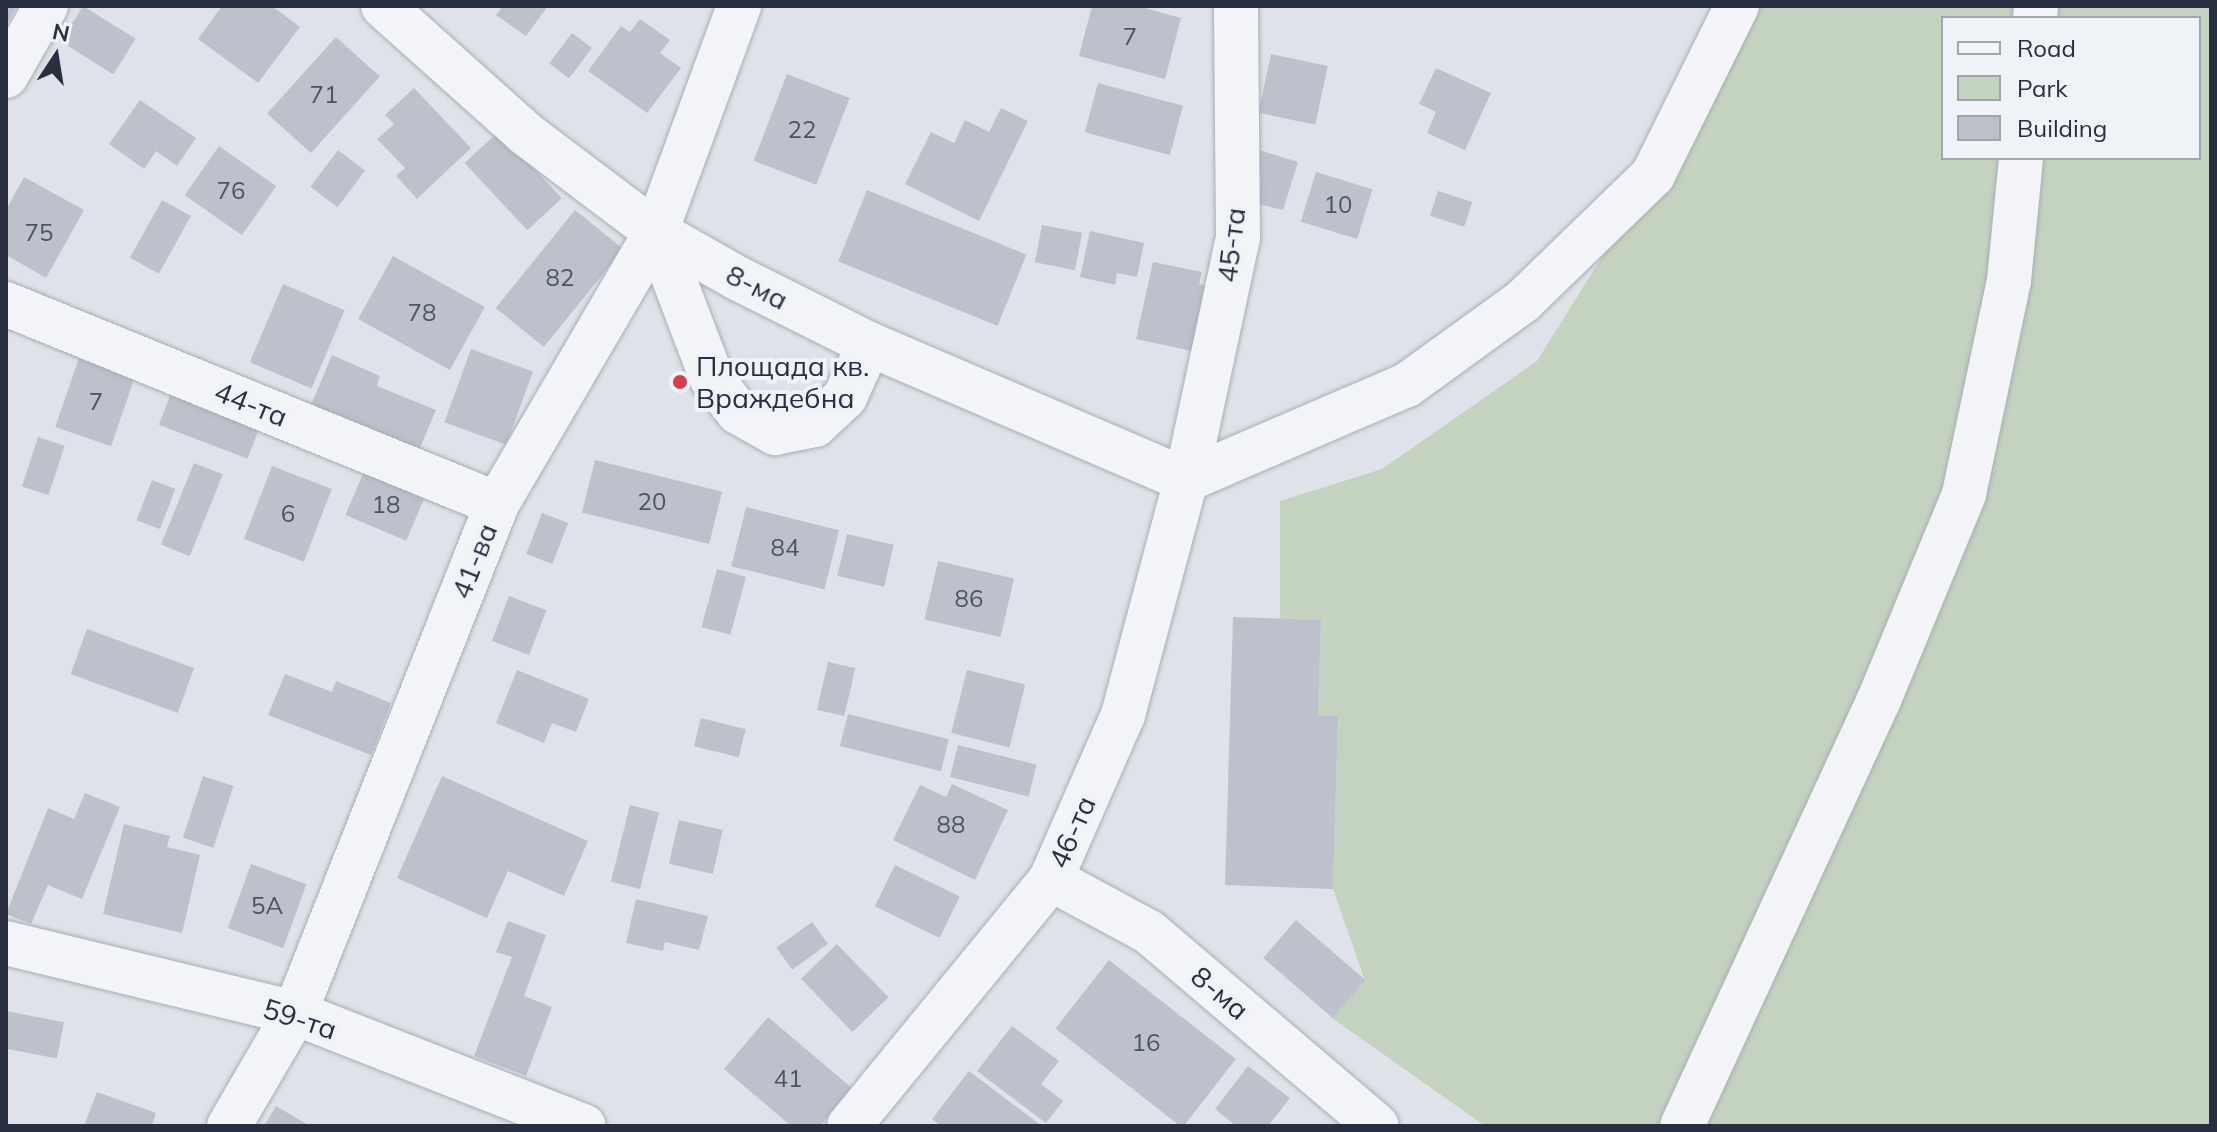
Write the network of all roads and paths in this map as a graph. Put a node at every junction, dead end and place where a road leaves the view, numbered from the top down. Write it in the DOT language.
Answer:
graph roads {
  1 [pos="46,6"];
  2 [pos="383,6"];
  3 [pos="739,6"];
  4 [pos="1236,6"];
  5 [pos="1737,6"];
  6 [pos="6,76"];
  7 [pos="2021,160"];
  8 [pos="656,232"];
  9 [pos="737,278"];
  10 [pos="6,304"];
  11 [pos="685,316"];
  12 [pos="869,344"];
  13 [pos="1186,480"];
  14 [pos="497,504"];
  15 [pos="1051,879"];
  16 [pos="6,943"];
  17 [pos="295,1013"];
  18 [pos="229,1126"];
  19 [pos="584,1126"];
  20 [pos="849,1126"];
  21 [pos="1377,1126"];
  22 [pos="1682,1126"];
  1 -- 6 [label="street"];
  2 -- 8 [label="street, 8-ма"];
  3 -- 8 [label="street, 41-ва"];
  4 -- 13 [label="street, 45-та"];
  5 -- 13 [label="street"];
  7 -- 22 [label="street"];
  8 -- 9 [label="street, 8-ма"];
  8 -- 11 [label="street"];
  8 -- 14 [label="street, 41-ва"];
  9 -- 11 [label="street"];
  9 -- 12 [label="street, 8-ма"];
  10 -- 14 [label="street, 44-та"];
  11 -- 12 [label="street"];
  12 -- 13 [label="street, 8-ма"];
  13 -- 15 [label="street, 46-та"];
  14 -- 17 [label="street, 41-ва"];
  15 -- 20 [label="street, 46-та"];
  15 -- 21 [label="street, 8-ма"];
  16 -- 17 [label="street, 59-та"];
  17 -- 18 [label="street, 41-ва"];
  17 -- 19 [label="street, 59-та"];
}
